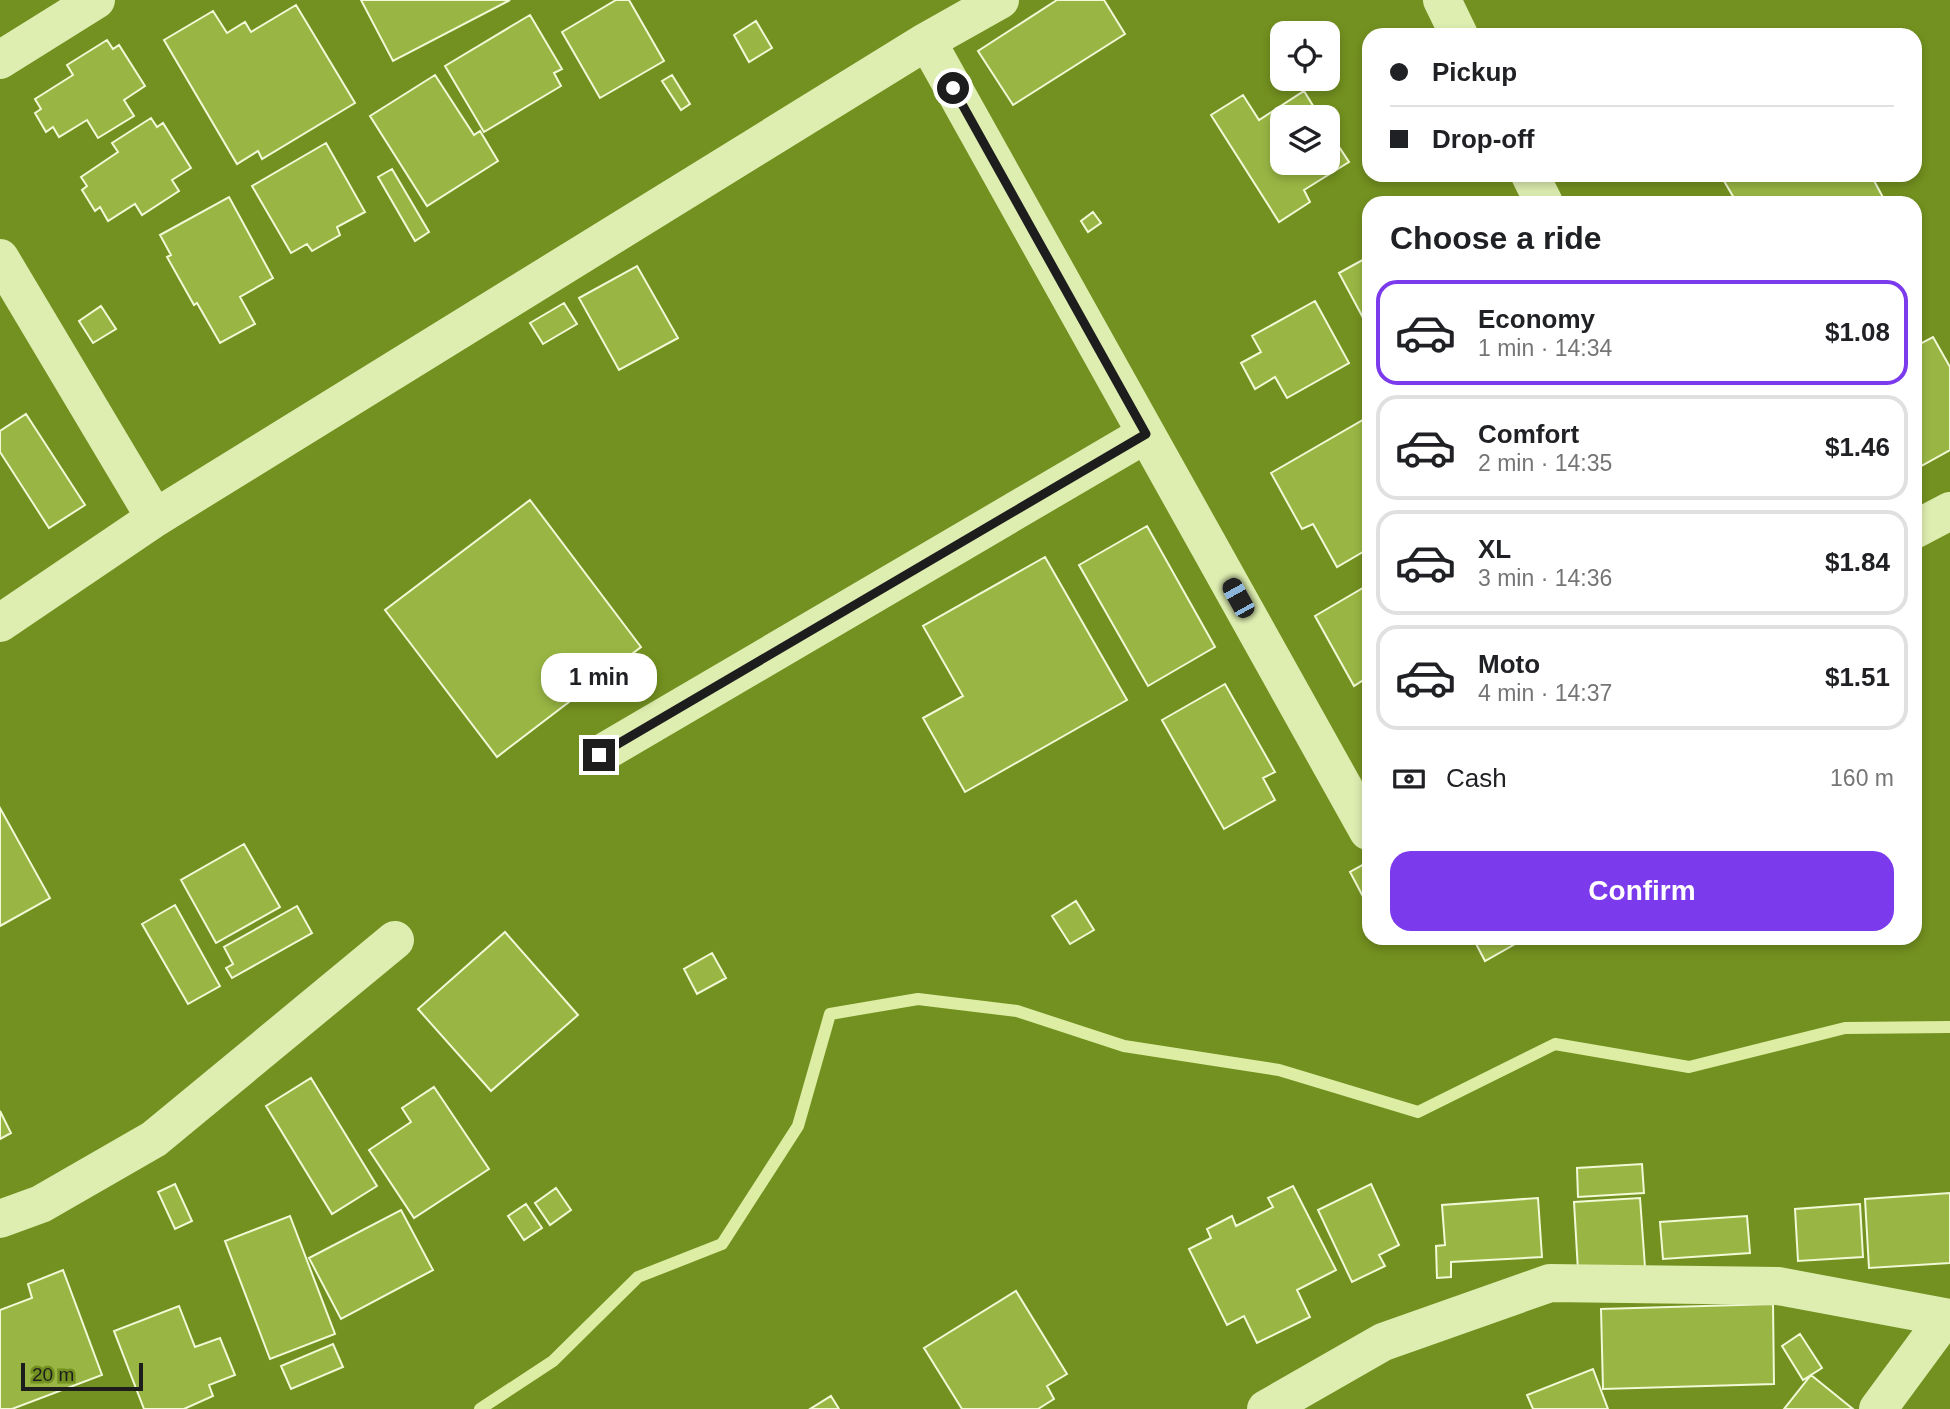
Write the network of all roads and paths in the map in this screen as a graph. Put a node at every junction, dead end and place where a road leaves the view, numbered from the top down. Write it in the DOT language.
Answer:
graph roads {
  1 [pos="96,0"];
  2 [pos="1000,0"];
  3 [pos="1441,0"];
  4 [pos="1455,28"];
  5 [pos="927,41"];
  6 [pos="0,60"];
  7 [pos="0,258"];
  8 [pos="1146,434"];
  9 [pos="1950,511"];
  10 [pos="155,518"];
  11 [pos="1922,526"];
  12 [pos="0,623"];
  13 [pos="599,755"];
  14 [pos="1362,820"];
  15 [pos="394,940"];
  16 [pos="0,1219"];
  17 [pos="1947,1318"];
  18 [pos="1266,1409"];
  19 [pos="1878,1409"];
  1 -- 6 [label="street"];
  2 -- 5 [label="street"];
  3 -- 4 [label="street"];
  5 -- 8 [label="street"];
  5 -- 10 [label="street"];
  7 -- 10 [label="street"];
  8 -- 13 [label="street"];
  8 -- 14 [label="street"];
  9 -- 11 [label="street"];
  10 -- 12 [label="street"];
  15 -- 16 [label="street"];
  17 -- 18 [label="street"];
  17 -- 19 [label="street"];
}
